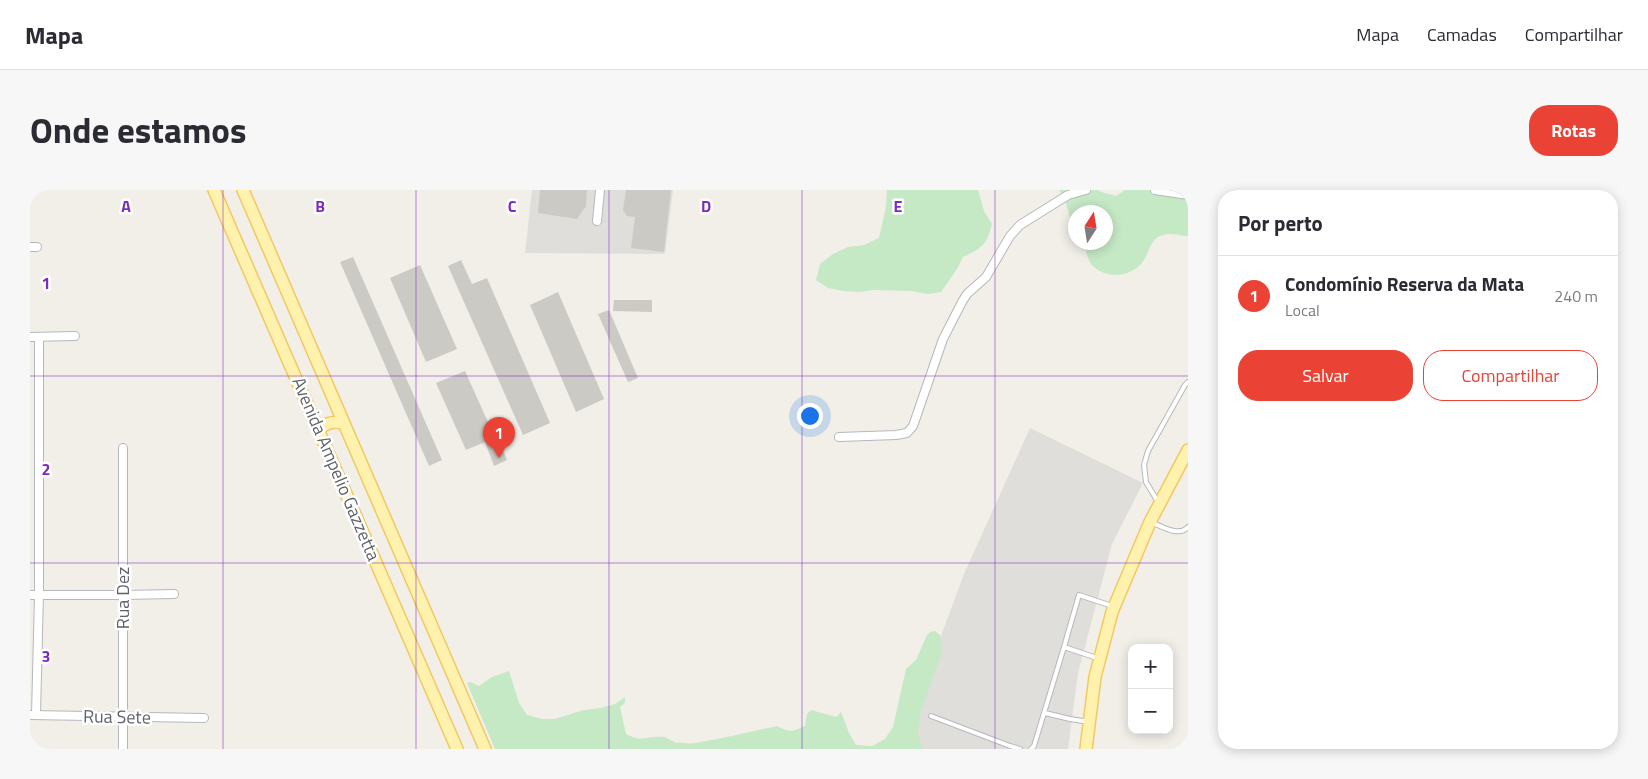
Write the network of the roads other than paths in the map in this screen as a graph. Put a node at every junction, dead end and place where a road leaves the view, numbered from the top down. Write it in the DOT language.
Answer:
graph roads {
  1 [pos="214,190"];
  2 [pos="244,190"];
  3 [pos="600,190"];
  4 [pos="1086,190"];
  5 [pos="1155,190"];
  6 [pos="1188,196"];
  7 [pos="596,221"];
  8 [pos="75,336"];
  9 [pos="30,337"];
  10 [pos="39,337"];
  11 [pos="1188,382"];
  12 [pos="344,423"];
  13 [pos="320,430"];
  14 [pos="839,437"];
  15 [pos="123,448"];
  16 [pos="1188,450"];
  17 [pos="1160,504"];
  18 [pos="1150,522"];
  19 [pos="1188,527"];
  20 [pos="39,594"];
  21 [pos="174,594"];
  22 [pos="30,595"];
  23 [pos="123,595"];
  24 [pos="1114,607"];
  25 [pos="1064,647"];
  26 [pos="1100,658"];
  27 [pos="1045,713"];
  28 [pos="33,715"];
  29 [pos="931,716"];
  30 [pos="122,718"];
  31 [pos="204,718"];
  32 [pos="1089,722"];
  33 [pos="123,749"];
  34 [pos="458,749"];
  35 [pos="485,749"];
  36 [pos="1020,749"];
  37 [pos="1031,749"];
  38 [pos="1086,749"];
  1 -- 13 [label="main road, Avenida Ampelio Gazzetta"];
  2 -- 12 [label="main road, Avenida Ampelio Gazzetta"];
  3 -- 7 [label="street"];
  4 -- 14 [label="street"];
  5 -- 6 [label="street"];
  8 -- 10 [label="street"];
  9 -- 10 [label="street"];
  10 -- 20 [label="street"];
  11 -- 17 [label="lane"];
  12 -- 13 [label="main road"];
  12 -- 35 [label="main road, Avenida Ampelio Gazzetta"];
  13 -- 34 [label="main road, Avenida Ampelio Gazzetta"];
  15 -- 23 [label="street, Rua Dez"];
  16 -- 17 [label="main road"];
  17 -- 18 [label="main road"];
  18 -- 19 [label="lane"];
  18 -- 24 [label="main road"];
  20 -- 22 [label="street"];
  20 -- 23 [label="street"];
  20 -- 28 [label="street"];
  21 -- 23 [label="street"];
  23 -- 30 [label="street, Rua Dez"];
  24 -- 25 [label="lane"];
  24 -- 26 [label="main road"];
  25 -- 26 [label="lane"];
  25 -- 27 [label="lane"];
  26 -- 32 [label="main road"];
  27 -- 32 [label="lane"];
  27 -- 37 [label="lane"];
  28 -- 30 [label="street, Rua Sete"];
  29 -- 36 [label="lane"];
  30 -- 31 [label="street, Rua Sete"];
  30 -- 33 [label="street, Rua Dez"];
  32 -- 38 [label="main road"];
}
